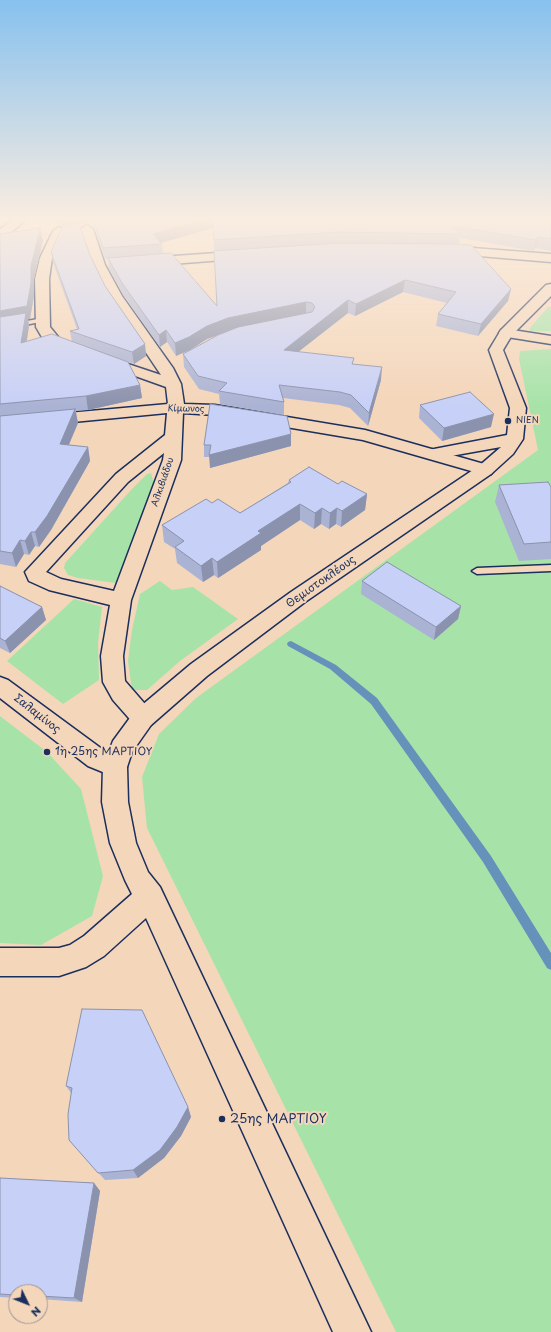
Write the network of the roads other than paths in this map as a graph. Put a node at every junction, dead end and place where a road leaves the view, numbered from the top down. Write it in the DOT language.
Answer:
graph roads {
  1 [pos="42,282"];
  2 [pos="111,282"];
  3 [pos="551,288"];
  4 [pos="43,320"];
  5 [pos="0,328"];
  6 [pos="506,333"];
  7 [pos="551,340"];
  8 [pos="173,384"];
  9 [pos="174,408"];
  10 [pos="0,424"];
  11 [pos="173,437"];
  12 [pos="515,440"];
  13 [pos="434,454"];
  14 [pos="485,470"];
  15 [pos="551,568"];
  16 [pos="477,570"];
  17 [pos="121,600"];
  18 [pos="0,686"];
  19 [pos="143,718"];
  20 [pos="115,767"];
  21 [pos="150,896"];
  22 [pos="0,962"];
  23 [pos="352,1332"];
  1 -- 4 [label="street"];
  2 -- 8 [label="street, Αλκιβιάδου"];
  3 -- 6 [label="street"];
  4 -- 5 [label="lane"];
  4 -- 8 [label="street"];
  6 -- 7 [label="street"];
  6 -- 12 [label="street"];
  8 -- 9 [label="street, Αλκιβιάδου"];
  9 -- 10 [label="street, Κίμωνος"];
  9 -- 11 [label="street, Αλκιβιάδου"];
  9 -- 13 [label="street, Κίμωνος"];
  11 -- 17 [label="street, Αλκιβιάδου"];
  11 -- 17 [label="street"];
  12 -- 13 [label="street"];
  12 -- 14 [label="street, Θεμιστοκλέους"];
  13 -- 14 [label="street, Κίμωνος"];
  14 -- 19 [label="street, Θεμιστοκλέους"];
  15 -- 16 [label="lane"];
  17 -- 19 [label="street, Αλκιβιάδου"];
  18 -- 20 [label="street, Σαλαμίνος"];
  19 -- 20 [label="street, Θεμιστοκλέους"];
  20 -- 21 [label="street, Θεμιστοκλέους"];
  21 -- 22 [label="street"];
  21 -- 23 [label="street, Θεμιστοκλέους"];
}
